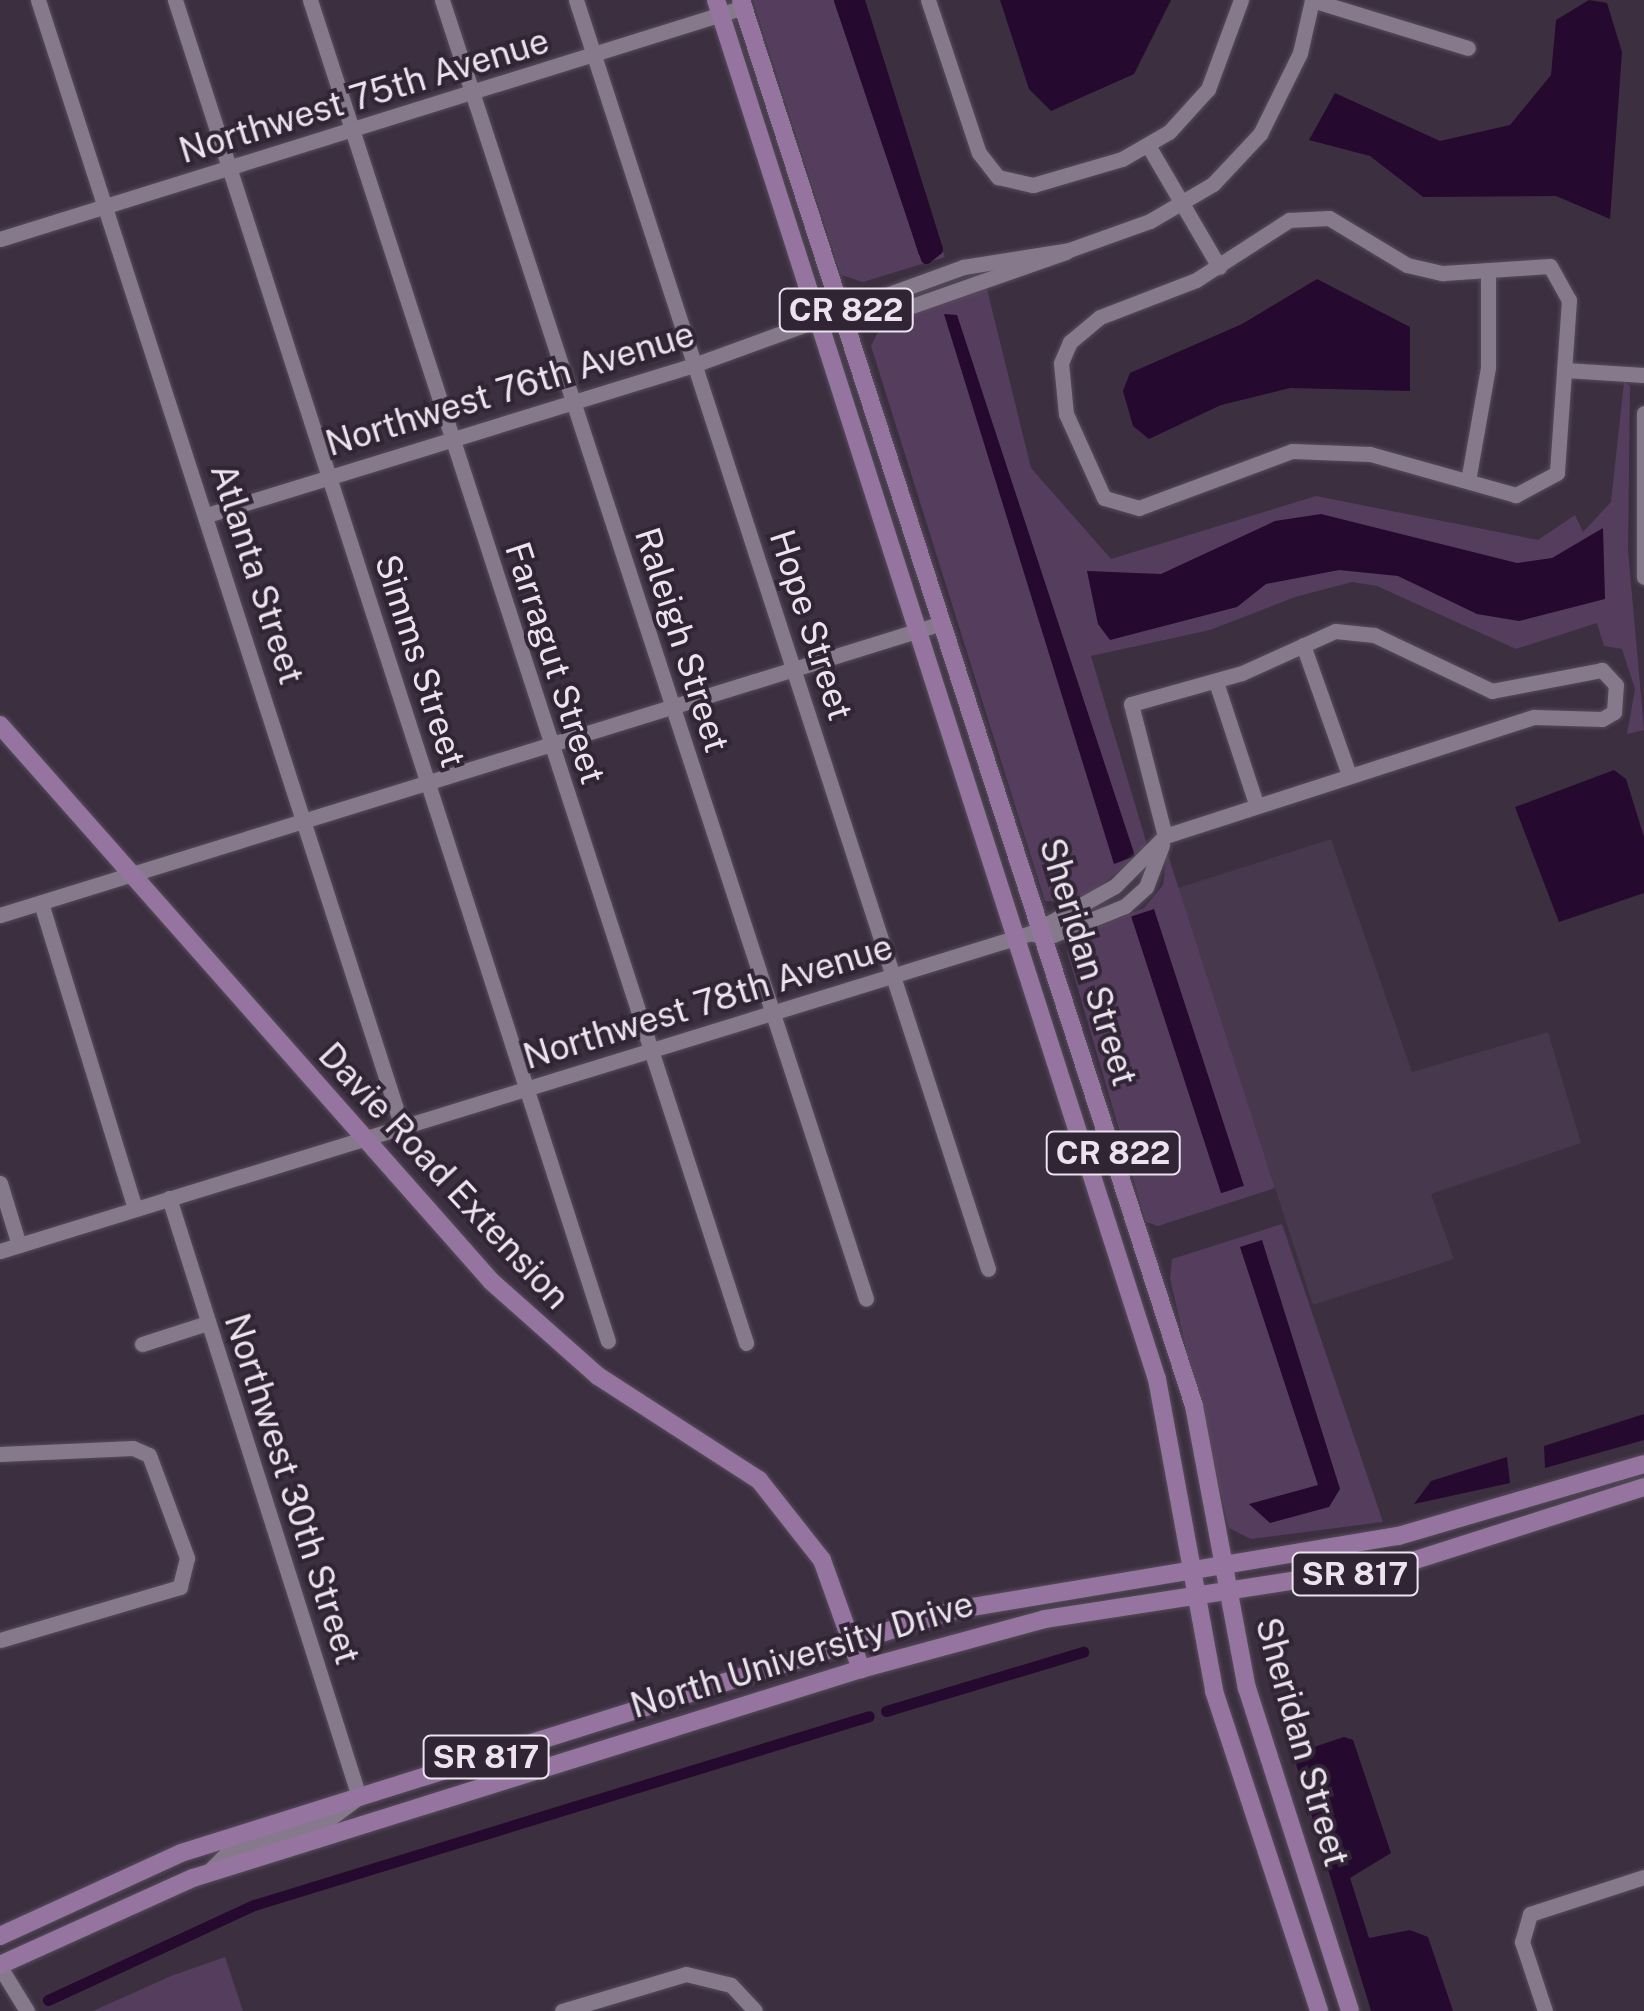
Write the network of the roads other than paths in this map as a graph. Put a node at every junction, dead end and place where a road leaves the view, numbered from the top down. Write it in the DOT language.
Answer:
graph roads {
  1 [pos="38,0"];
  2 [pos="175,0"];
  3 [pos="310,0"];
  4 [pos="442,0"];
  5 [pos="576,0"];
  6 [pos="928,0"];
  7 [pos="1241,0"];
  8 [pos="1312,0"];
  9 [pos="742,4"];
  10 [pos="718,8"];
  11 [pos="1468,48"];
  12 [pos="594,58"];
  13 [pos="472,93"];
  14 [pos="352,130"];
  15 [pos="1149,147"];
  16 [pos="229,167"];
  17 [pos="1181,205"];
  18 [pos="106,207"];
  19 [pos="0,239"];
  20 [pos="1069,250"];
  21 [pos="1219,267"];
  22 [pos="1488,271"];
  23 [pos="924,280"];
  24 [pos="930,302"];
  25 [pos="848,314"];
  26 [pos="824,321"];
  27 [pos="694,365"];
  28 [pos="1565,370"];
  29 [pos="1644,375"];
  30 [pos="572,402"];
  31 [pos="1644,413"];
  32 [pos="450,439"];
  33 [pos="329,476"];
  34 [pos="1468,481"];
  35 [pos="207,515"];
  36 [pos="1644,577"];
  37 [pos="942,623"];
  38 [pos="921,630"];
  39 [pos="1303,646"];
  40 [pos="794,670"];
  41 [pos="1216,682"];
  42 [pos="672,707"];
  43 [pos="0,725"];
  44 [pos="550,746"];
  45 [pos="1349,775"];
  46 [pos="428,782"];
  47 [pos="1256,804"];
  48 [pos="303,820"];
  49 [pos="1165,836"];
  50 [pos="130,874"];
  51 [pos="42,903"];
  52 [pos="0,915"];
  53 [pos="1035,932"];
  54 [pos="893,976"];
  55 [pos="774,1013"];
  56 [pos="651,1051"];
  57 [pos="527,1088"];
  58 [pos="402,1127"];
  59 [pos="362,1139"];
  60 [pos="0,1183"];
  61 [pos="169,1198"];
  62 [pos="135,1209"];
  63 [pos="20,1245"];
  64 [pos="0,1251"];
  65 [pos="988,1269"];
  66 [pos="866,1299"];
  67 [pos="207,1323"];
  68 [pos="608,1341"];
  69 [pos="746,1343"];
  70 [pos="142,1344"];
  71 [pos="0,1454"];
  72 [pos="1644,1464"];
  73 [pos="1644,1487"];
  74 [pos="1223,1563"];
  75 [pos="1190,1568"];
  76 [pos="1228,1595"];
  77 [pos="1196,1599"];
  78 [pos="0,1640"];
  79 [pos="857,1640"];
  80 [pos="861,1668"];
  81 [pos="541,1740"];
  82 [pos="359,1798"];
  83 [pos="381,1818"];
  84 [pos="206,1874"];
  85 [pos="1644,1878"];
  86 [pos="0,1936"];
  87 [pos="0,1968"];
  88 [pos="16,2011"];
  89 [pos="27,2011"];
  90 [pos="562,2011"];
  91 [pos="756,2011"];
  92 [pos="1318,2011"];
  93 [pos="1350,2011"];
  94 [pos="1545,2011"];
  1 -- 18 [label="street, Atlanta Street"];
  2 -- 16 [label="street, Simms Street"];
  3 -- 14 [label="street, Farragut Street"];
  4 -- 13 [label="street, Raleigh Street"];
  5 -- 12 [label="street, Hope Street"];
  6 -- 15 [label="street"];
  7 -- 15 [label="street"];
  8 -- 11 [label="street"];
  8 -- 17 [label="street, Northwest 76th Avenue"];
  9 -- 10 [label="street, Northwest 75th Avenue"];
  9 -- 25 [label="main road, Sheridan Street / CR 822"];
  10 -- 12 [label="street, Northwest 75th Avenue"];
  10 -- 26 [label="main road, Sheridan Street / CR 822"];
  12 -- 13 [label="street, Northwest 75th Avenue"];
  12 -- 27 [label="street, Hope Street"];
  13 -- 14 [label="street, Northwest 75th Avenue"];
  13 -- 30 [label="street, Raleigh Street"];
  14 -- 16 [label="street, Northwest 75th Avenue"];
  14 -- 32 [label="street, Farragut Street"];
  15 -- 17 [label="street"];
  16 -- 18 [label="street, Northwest 75th Avenue"];
  16 -- 33 [label="street, Simms Street"];
  17 -- 20 [label="street, Northwest 76th Avenue"];
  17 -- 21 [label="street"];
  18 -- 19 [label="street, Northwest 75th Avenue"];
  18 -- 35 [label="street, Atlanta Street"];
  20 -- 23 [label="street, Northwest 76th Avenue"];
  20 -- 24 [label="street, Northwest 76th Avenue"];
  21 -- 22 [label="street"];
  21 -- 34 [label="street"];
  22 -- 28 [label="street"];
  22 -- 34 [label="street"];
  23 -- 24 [label="street"];
  23 -- 25 [label="street, Northwest 76th Avenue"];
  24 -- 25 [label="street, Northwest 76th Avenue"];
  25 -- 26 [label="street, Northwest 76th Avenue"];
  25 -- 37 [label="main road, Sheridan Street / CR 822"];
  26 -- 27 [label="street, Northwest 76th Avenue"];
  26 -- 38 [label="main road, Sheridan Street / CR 822"];
  27 -- 30 [label="street, Northwest 76th Avenue"];
  27 -- 40 [label="street, Hope Street"];
  28 -- 29 [label="street"];
  28 -- 34 [label="street"];
  30 -- 32 [label="street, Northwest 76th Avenue"];
  30 -- 42 [label="street, Raleigh Street"];
  31 -- 36 [label="street"];
  32 -- 33 [label="street, Northwest 76th Avenue"];
  32 -- 44 [label="street, Farragut Street"];
  33 -- 35 [label="street, Northwest 76th Avenue"];
  33 -- 46 [label="street, Simms Street"];
  35 -- 48 [label="street, Atlanta Street"];
  37 -- 38 [label="street"];
  37 -- 53 [label="main road, Sheridan Street / CR 822"];
  38 -- 40 [label="street"];
  38 -- 53 [label="main road, Sheridan Street / CR 822"];
  39 -- 41 [label="street"];
  39 -- 45 [label="street"];
  39 -- 45 [label="street"];
  40 -- 42 [label="street"];
  40 -- 54 [label="street, Hope Street"];
  41 -- 47 [label="street"];
  41 -- 49 [label="street"];
  42 -- 44 [label="street"];
  42 -- 55 [label="street, Raleigh Street"];
  43 -- 50 [label="main road, Davie Road Extension"];
  44 -- 46 [label="street"];
  44 -- 56 [label="street, Farragut Street"];
  45 -- 47 [label="street"];
  46 -- 48 [label="street"];
  46 -- 57 [label="street, Simms Street"];
  47 -- 49 [label="street"];
  48 -- 50 [label="street"];
  48 -- 58 [label="street, Atlanta Street"];
  49 -- 53 [label="street, Northwest 78th Avenue"];
  50 -- 51 [label="street"];
  50 -- 59 [label="main road, Davie Road Extension"];
  51 -- 52 [label="street"];
  51 -- 62 [label="street"];
  53 -- 54 [label="street, Northwest 78th Avenue"];
  53 -- 74 [label="main road, Sheridan Street / CR 822"];
  53 -- 75 [label="main road, Sheridan Street / CR 822"];
  54 -- 55 [label="street, Northwest 78th Avenue"];
  54 -- 65 [label="street, Hope Street"];
  55 -- 56 [label="street, Northwest 78th Avenue"];
  55 -- 66 [label="street, Raleigh Street"];
  56 -- 57 [label="street, Northwest 78th Avenue"];
  56 -- 69 [label="street, Farragut Street"];
  57 -- 58 [label="street, Northwest 78th Avenue"];
  57 -- 68 [label="street, Simms Street"];
  58 -- 59 [label="street"];
  59 -- 61 [label="street"];
  59 -- 79 [label="main road, Davie Road Extension"];
  60 -- 63 [label="street"];
  61 -- 62 [label="street"];
  61 -- 67 [label="street, Northwest 30th Street"];
  62 -- 63 [label="street"];
  63 -- 64 [label="street"];
  67 -- 70 [label="street"];
  67 -- 82 [label="street, Northwest 30th Street"];
  71 -- 78 [label="street"];
  72 -- 74 [label="main road, North University Drive / SR 817"];
  73 -- 76 [label="main road, North University Drive / SR 817"];
  74 -- 75 [label="main road, North University Drive / SR 817"];
  74 -- 76 [label="main road, Sheridan Street / CR 822"];
  75 -- 77 [label="main road, Sheridan Street / CR 822"];
  75 -- 79 [label="main road, North University Drive / SR 817"];
  76 -- 77 [label="main road, North University Drive / SR 817"];
  76 -- 93 [label="main road, Sheridan Street / CR 822"];
  77 -- 80 [label="main road, North University Drive / SR 817"];
  77 -- 92 [label="main road, Sheridan Street / CR 822"];
  79 -- 80 [label="main road, Davie Road Extension"];
  79 -- 81 [label="main road, North University Drive / SR 817"];
  80 -- 83 [label="main road, North University Drive / SR 817"];
  81 -- 82 [label="main road, North University Drive / SR 817"];
  81 -- 83 [label="main road"];
  82 -- 84 [label="street"];
  82 -- 86 [label="main road, North University Drive / SR 817"];
  83 -- 84 [label="main road, North University Drive / SR 817"];
  84 -- 87 [label="main road, North University Drive / SR 817"];
  85 -- 94 [label="street"];
  87 -- 88 [label="street"];
  87 -- 89 [label="street"];
  90 -- 91 [label="street"];
}
